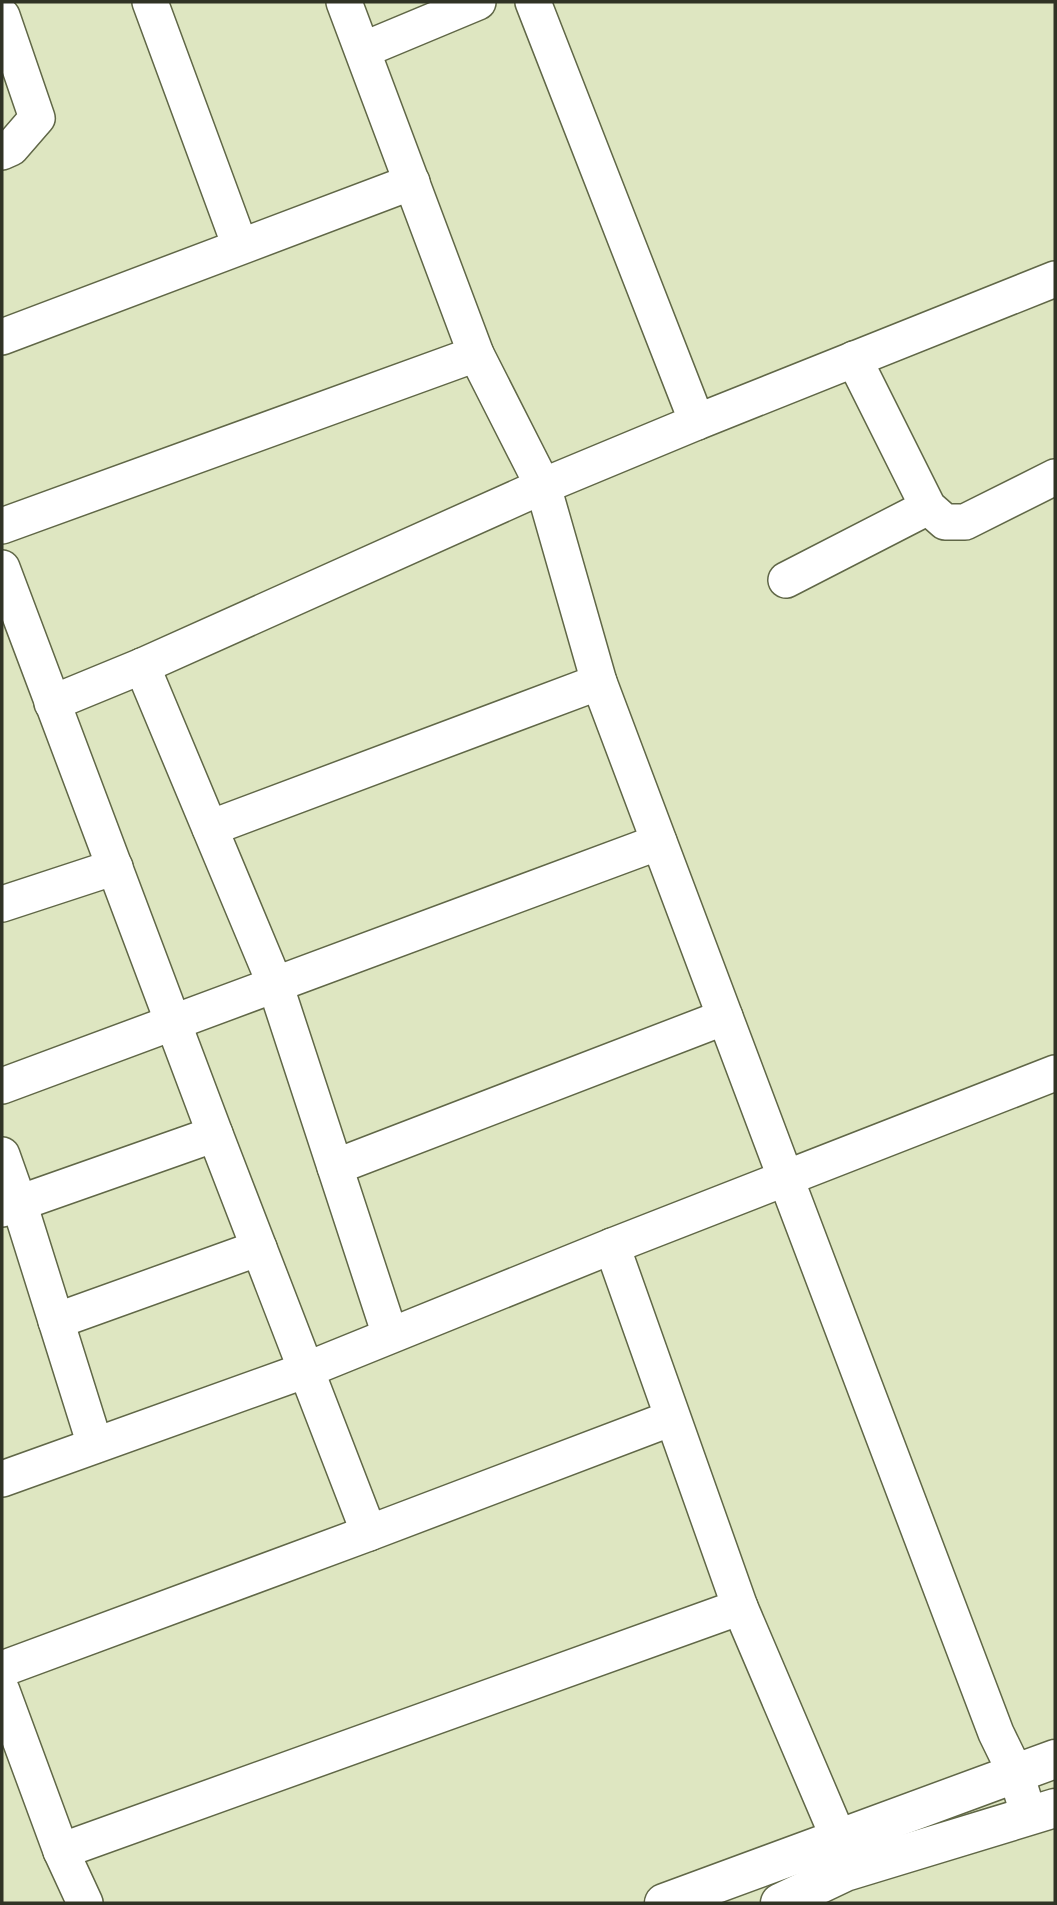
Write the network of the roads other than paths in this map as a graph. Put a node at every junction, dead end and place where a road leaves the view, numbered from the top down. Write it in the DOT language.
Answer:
graph roads {
  1 [pos="149,2"];
  2 [pos="344,2"];
  3 [pos="478,2"];
  4 [pos="533,2"];
  5 [pos="2,16"];
  6 [pos="363,50"];
  7 [pos="2,152"];
  8 [pos="412,182"];
  9 [pos="240,246"];
  10 [pos="1055,279"];
  11 [pos="2,337"];
  12 [pos="477,355"];
  13 [pos="855,359"];
  14 [pos="697,422"];
  15 [pos="1055,477"];
  16 [pos="543,485"];
  17 [pos="928,507"];
  18 [pos="2,526"];
  19 [pos="2,568"];
  20 [pos="786,580"];
  21 [pos="142,666"];
  22 [pos="599,682"];
  23 [pos="52,703"];
  24 [pos="210,828"];
  25 [pos="659,842"];
  26 [pos="116,867"];
  27 [pos="2,905"];
  28 [pos="275,984"];
  29 [pos="725,1017"];
  30 [pos="174,1023"];
  31 [pos="1055,1073"];
  32 [pos="2,1086"];
  33 [pos="215,1134"];
  34 [pos="2,1155"];
  35 [pos="335,1167"];
  36 [pos="786,1179"];
  37 [pos="10,1206"];
  38 [pos="612,1246"];
  39 [pos="259,1248"];
  40 [pos="56,1321"];
  41 [pos="390,1335"];
  42 [pos="306,1370"];
  43 [pos="672,1418"];
  44 [pos="95,1445"];
  45 [pos="2,1479"];
  46 [pos="369,1533"];
  47 [pos="740,1607"];
  48 [pos="2,1669"];
  49 [pos="2,1691"];
  50 [pos="1055,1759"];
  51 [pos="1016,1774"];
  52 [pos="1042,1812"];
  53 [pos="61,1851"];
  54 [pos="842,1856"];
  55 [pos="85,1903"];
  56 [pos="664,1903"];
  57 [pos="780,1903"];
  1 -- 9 [label="street"];
  2 -- 6 [label="street"];
  3 -- 6 [label="street"];
  4 -- 14 [label="street"];
  5 -- 7 [label="street"];
  6 -- 8 [label="street"];
  8 -- 9 [label="street"];
  8 -- 12 [label="street"];
  9 -- 11 [label="street"];
  10 -- 13 [label="street"];
  12 -- 16 [label="street"];
  12 -- 18 [label="street"];
  13 -- 14 [label="street"];
  13 -- 17 [label="street"];
  14 -- 16 [label="street"];
  15 -- 17 [label="street"];
  16 -- 21 [label="street"];
  16 -- 22 [label="street"];
  17 -- 20 [label="street"];
  19 -- 23 [label="street"];
  21 -- 23 [label="street"];
  21 -- 24 [label="street"];
  22 -- 24 [label="street"];
  22 -- 25 [label="street"];
  23 -- 26 [label="street"];
  24 -- 28 [label="street"];
  25 -- 28 [label="street"];
  25 -- 29 [label="street"];
  26 -- 27 [label="street"];
  26 -- 30 [label="street"];
  28 -- 30 [label="street"];
  28 -- 35 [label="street"];
  29 -- 35 [label="street"];
  29 -- 36 [label="street"];
  30 -- 32 [label="street"];
  30 -- 33 [label="street"];
  31 -- 36 [label="street"];
  33 -- 37 [label="street"];
  33 -- 39 [label="street"];
  34 -- 37 [label="street"];
  35 -- 41 [label="street"];
  36 -- 38 [label="street"];
  36 -- 51 [label="street"];
  37 -- 40 [label="street"];
  38 -- 41 [label="street"];
  38 -- 43 [label="street"];
  39 -- 40 [label="street"];
  39 -- 42 [label="street"];
  40 -- 44 [label="street"];
  41 -- 42 [label="street"];
  42 -- 44 [label="street"];
  42 -- 46 [label="street"];
  43 -- 46 [label="street"];
  43 -- 47 [label="street"];
  44 -- 45 [label="street"];
  46 -- 48 [label="street"];
  47 -- 53 [label="street"];
  47 -- 54 [label="street"];
  49 -- 53 [label="street"];
  50 -- 51 [label="street"];
  51 -- 52 [label="street"];
  51 -- 54 [label="street"];
  52 -- 54 [label="street"];
  53 -- 55 [label="street"];
  54 -- 56 [label="street"];
  54 -- 57 [label="street"];
}
